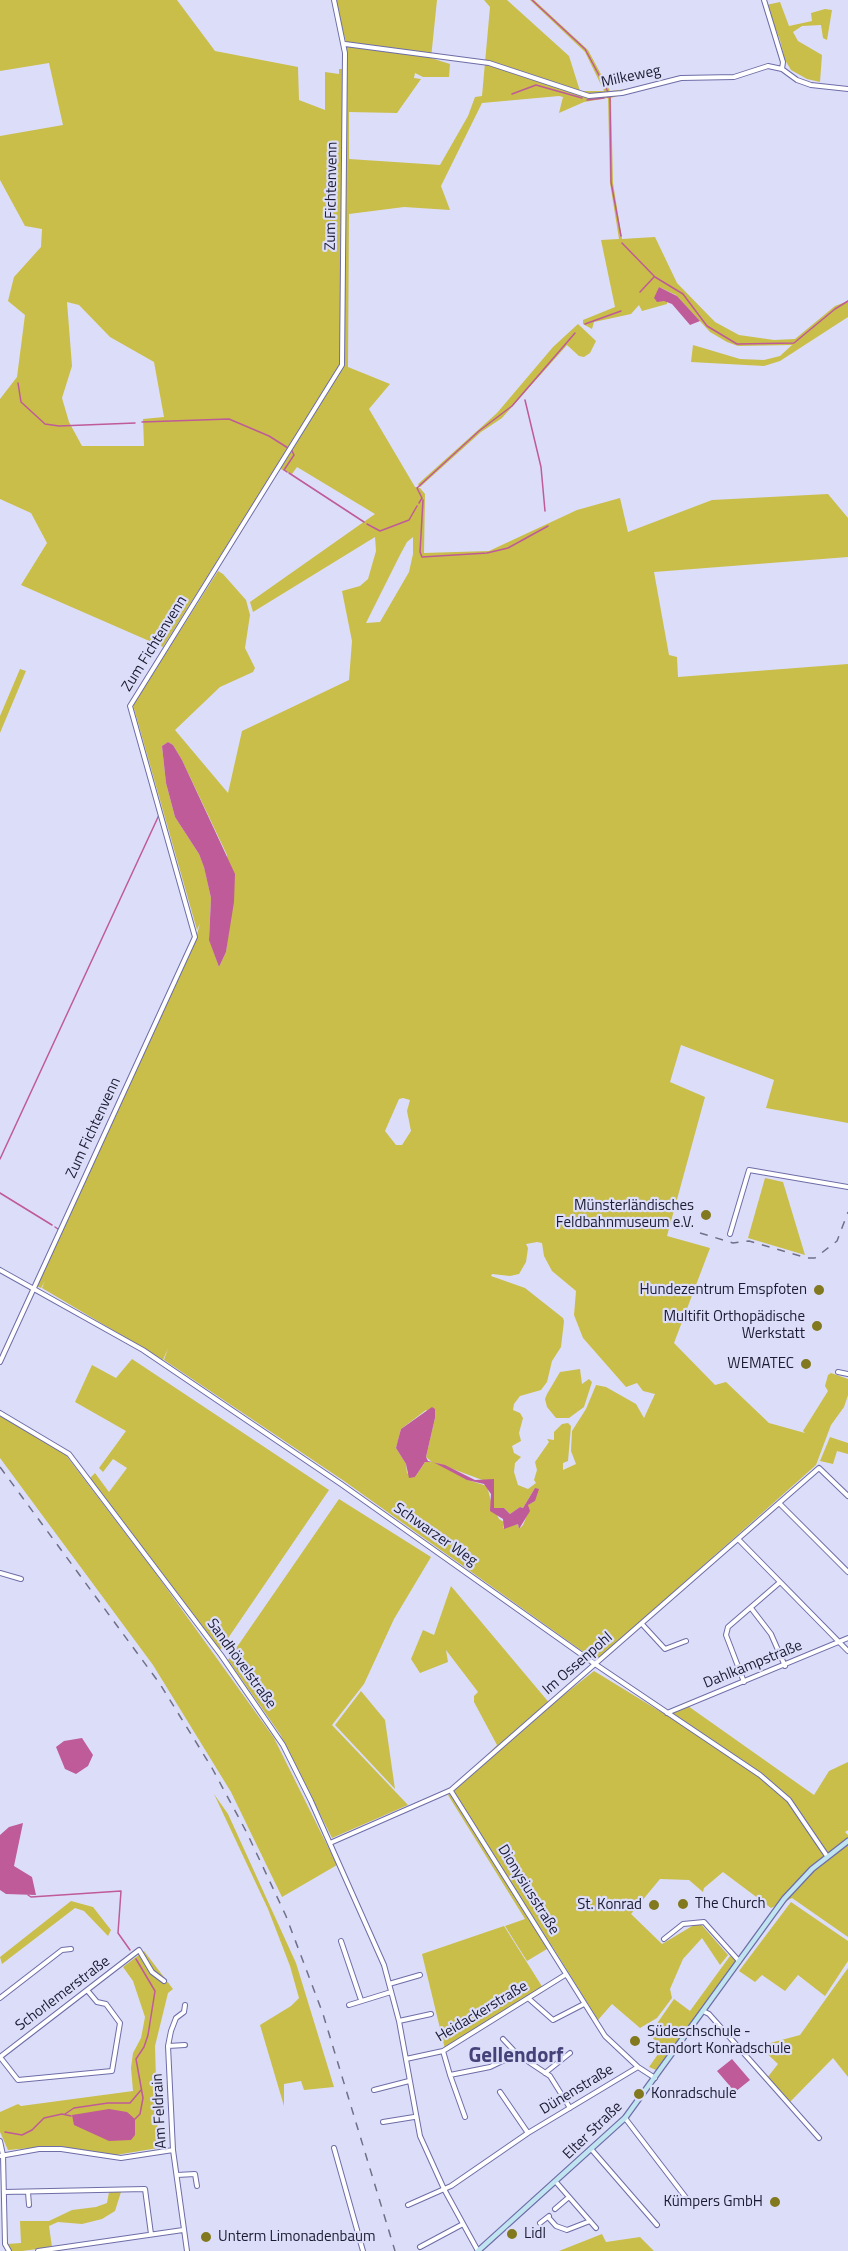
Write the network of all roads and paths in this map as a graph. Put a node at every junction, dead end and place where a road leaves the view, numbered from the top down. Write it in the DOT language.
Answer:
graph roads {
  1 [pos="334,0"];
  2 [pos="764,0"];
  3 [pos="345,44"];
  4 [pos="782,69"];
  5 [pos="848,90"];
  6 [pos="848,1187"];
  7 [pos="730,1234"];
  8 [pos="0,1270"];
  9 [pos="33,1288"];
  10 [pos="0,1362"];
  11 [pos="838,1372"];
  12 [pos="848,1374"];
  13 [pos="0,1413"];
  14 [pos="848,1496"];
  15 [pos="779,1503"];
  16 [pos="738,1540"];
  17 [pos="848,1572"];
  18 [pos="0,1573"];
  19 [pos="21,1579"];
  20 [pos="779,1583"];
  21 [pos="751,1607"];
  22 [pos="642,1624"];
  23 [pos="848,1638"];
  24 [pos="686,1641"];
  25 [pos="838,1643"];
  26 [pos="848,1652"];
  27 [pos="595,1665"];
  28 [pos="785,1666"];
  29 [pos="744,1682"];
  30 [pos="667,1713"];
  31 [pos="451,1790"];
  32 [pos="848,1841"];
  33 [pos="330,1843"];
  34 [pos="827,1856"];
  35 [pos="664,1939"];
  36 [pos="342,1941"];
  37 [pos="71,1949"];
  38 [pos="739,1961"];
  39 [pos="420,1975"];
  40 [pos="565,1975"];
  41 [pos="164,1981"];
  42 [pos="389,1984"];
  43 [pos="87,1990"];
  44 [pos="391,1992"];
  45 [pos="0,1998"];
  46 [pos="528,1998"];
  47 [pos="361,2000"];
  48 [pos="584,2004"];
  49 [pos="349,2005"];
  50 [pos="185,2006"];
  51 [pos="703,2011"];
  52 [pos="431,2014"];
  53 [pos="399,2021"];
  54 [pos="503,2039"];
  55 [pos="185,2045"];
  56 [pos="168,2046"];
  57 [pos="443,2051"];
  58 [pos="570,2053"];
  59 [pos="517,2054"];
  60 [pos="0,2057"];
  61 [pos="406,2058"];
  62 [pos="638,2067"];
  63 [pos="545,2073"];
  64 [pos="450,2075"];
  65 [pos="656,2079"];
  66 [pos="409,2081"];
  67 [pos="374,2091"];
  68 [pos="500,2092"];
  69 [pos="570,2108"];
  70 [pos="414,2117"];
  71 [pos="465,2117"];
  72 [pos="626,2118"];
  73 [pos="383,2122"];
  74 [pos="528,2133"];
  75 [pos="819,2138"];
  76 [pos="0,2140"];
  77 [pos="334,2148"];
  78 [pos="173,2150"];
  79 [pos="592,2150"];
  80 [pos="2,2156"];
  81 [pos="177,2175"];
  82 [pos="556,2182"];
  83 [pos="197,2186"];
  84 [pos="444,2189"];
  85 [pos="4,2192"];
  86 [pos="28,2192"];
  87 [pos="569,2197"];
  88 [pos="709,2201"];
  89 [pos="29,2205"];
  90 [pos="408,2205"];
  91 [pos="555,2209"];
  92 [pos="590,2222"];
  93 [pos="540,2223"];
  94 [pos="462,2224"];
  95 [pos="657,2225"];
  96 [pos="596,2228"];
  97 [pos="183,2230"];
  98 [pos="151,2234"];
  99 [pos="420,2247"];
  100 [pos="71,2249"];
  101 [pos="9,2251"];
  102 [pos="38,2251"];
  103 [pos="187,2251"];
  104 [pos="363,2251"];
  105 [pos="478,2251"];
  1 -- 3 [label="street, Zum Fichtenvenn"];
  2 -- 4 [label="street"];
  3 -- 4 [label="street, Milkeweg"];
  3 -- 9 [label="street, Zum Fichtenvenn"];
  4 -- 5 [label="street"];
  6 -- 7 [label="street"];
  8 -- 9 [label="street, Schwarzer Weg"];
  9 -- 10 [label="street, Zum Fichtenvenn"];
  9 -- 27 [label="street, Schwarzer Weg"];
  11 -- 12 [label="street"];
  13 -- 33 [label="street, Sandhövelstraße"];
  14 -- 15 [label="street, Im Ossenpohl"];
  15 -- 16 [label="street, Im Ossenpohl"];
  15 -- 17 [label="street"];
  16 -- 20 [label="street"];
  16 -- 22 [label="street, Im Ossenpohl"];
  18 -- 19 [label="street"];
  20 -- 21 [label="street"];
  20 -- 25 [label="street"];
  21 -- 28 [label="street"];
  21 -- 29 [label="street"];
  22 -- 24 [label="street"];
  22 -- 27 [label="street, Im Ossenpohl"];
  23 -- 25 [label="street, Dahlkampstraße"];
  25 -- 26 [label="street"];
  25 -- 28 [label="street, Dahlkampstraße"];
  27 -- 30 [label="street, Schwarzer Weg"];
  27 -- 31 [label="street, Im Ossenpohl"];
  28 -- 29 [label="street, Dahlkampstraße"];
  29 -- 30 [label="street, Dahlkampstraße"];
  30 -- 34 [label="street, Schwarzer Weg"];
  31 -- 33 [label="street, Im Ossenpohl"];
  31 -- 40 [label="street, Dionysiusstraße"];
  32 -- 34 [label="main road, Elter Straße"];
  33 -- 42 [label="street, Sandhövelstraße"];
  34 -- 38 [label="main road, Elter Straße"];
  35 -- 38 [label="street"];
  36 -- 47 [label="street"];
  37 -- 45 [label="street"];
  38 -- 51 [label="main road, Elter Straße"];
  39 -- 42 [label="street"];
  40 -- 46 [label="street, Heidackerstraße"];
  40 -- 48 [label="street, Dionysiusstraße"];
  41 -- 43 [label="street, Schorlemerstraße"];
  42 -- 44 [label="street, Sandhövelstraße"];
  43 -- 60 [label="street, Schorlemerstraße"];
  43 -- 60 [label="street"];
  44 -- 47 [label="street"];
  44 -- 53 [label="street, Sandhövelstraße"];
  46 -- 48 [label="street"];
  46 -- 57 [label="street, Heidackerstraße"];
  47 -- 49 [label="street"];
  48 -- 62 [label="street, Dionysiusstraße"];
  50 -- 56 [label="street, Am Feldrain"];
  51 -- 65 [label="main road, Elter Straße"];
  51 -- 75 [label="street"];
  52 -- 53 [label="street"];
  53 -- 61 [label="street, Sandhövelstraße"];
  54 -- 59 [label="street"];
  55 -- 56 [label="street"];
  56 -- 78 [label="street, Am Feldrain"];
  57 -- 61 [label="street, Heidackerstraße"];
  57 -- 64 [label="street"];
  58 -- 63 [label="street"];
  59 -- 63 [label="street"];
  59 -- 64 [label="street"];
  61 -- 66 [label="street, Sandhövelstraße"];
  62 -- 65 [label="street, Dionysiusstraße"];
  62 -- 69 [label="street, Dünenstraße"];
  63 -- 69 [label="street"];
  64 -- 71 [label="street"];
  65 -- 72 [label="main road, Elter Straße"];
  66 -- 67 [label="street"];
  66 -- 70 [label="street, Sandhövelstraße"];
  68 -- 74 [label="street"];
  69 -- 74 [label="street, Dünenstraße"];
  70 -- 73 [label="street"];
  70 -- 84 [label="street, Sandhövelstraße"];
  72 -- 79 [label="main road, Elter Straße"];
  72 -- 88 [label="street"];
  74 -- 84 [label="street, Dünenstraße"];
  76 -- 80 [label="street"];
  77 -- 104 [label="street"];
  78 -- 80 [label="street"];
  78 -- 81 [label="street, Am Feldrain"];
  79 -- 82 [label="main road, Elter Straße"];
  79 -- 95 [label="street"];
  80 -- 85 [label="street"];
  81 -- 83 [label="street"];
  81 -- 97 [label="street, Am Feldrain"];
  82 -- 87 [label="street"];
  82 -- 105 [label="main road, Elter Straße"];
  84 -- 90 [label="street"];
  84 -- 94 [label="street, Sandhövelstraße"];
  85 -- 86 [label="street"];
  85 -- 101 [label="street"];
  86 -- 89 [label="street"];
  86 -- 98 [label="street"];
  87 -- 91 [label="street"];
  87 -- 92 [label="street"];
  92 -- 93 [label="street"];
  92 -- 96 [label="street"];
  94 -- 99 [label="street"];
  94 -- 105 [label="street, Sandhövelstraße"];
  97 -- 98 [label="street"];
  97 -- 103 [label="street, Am Feldrain"];
  98 -- 100 [label="street"];
  100 -- 102 [label="street"];
}
